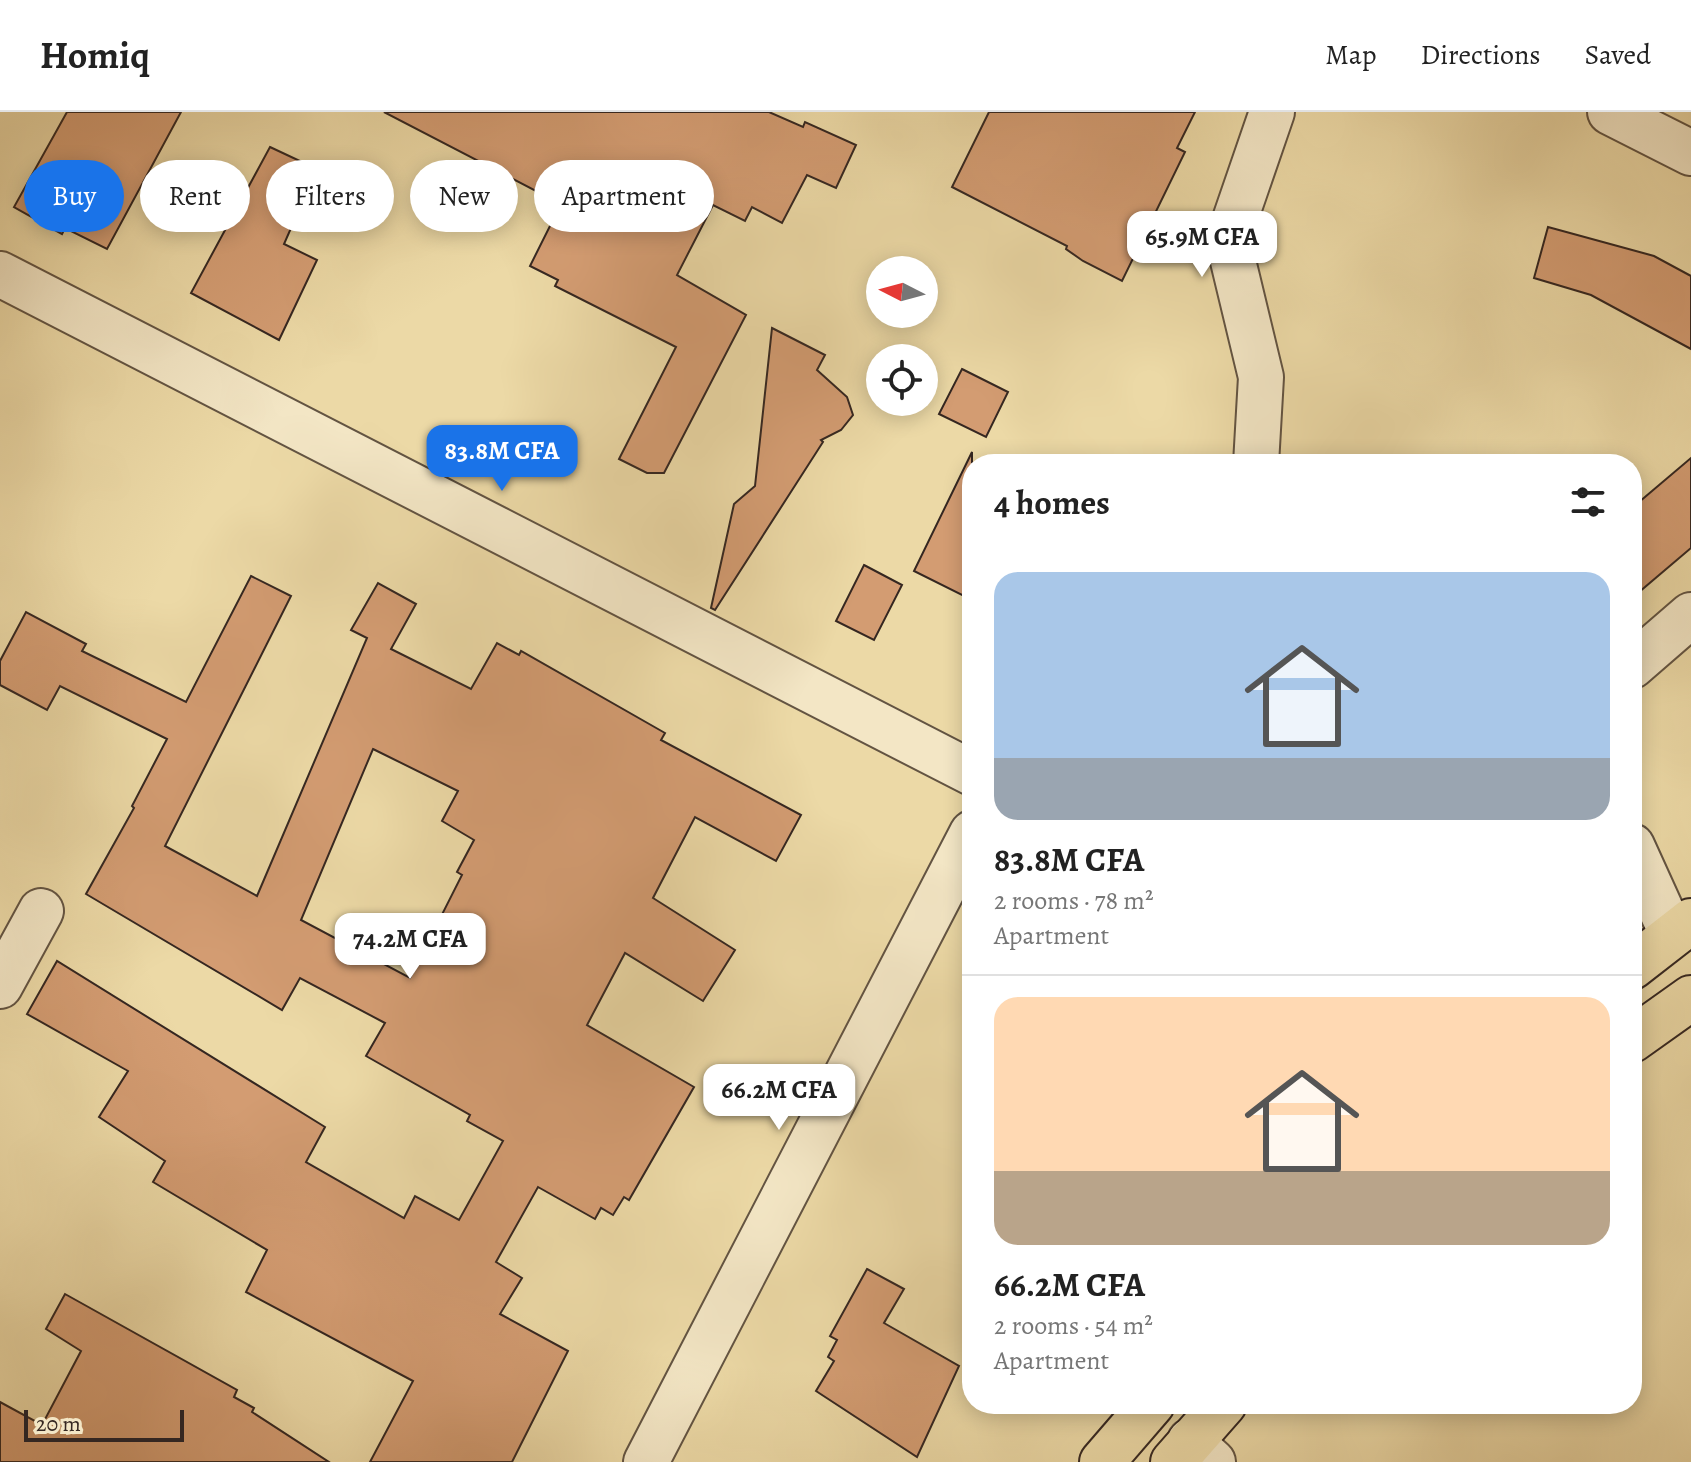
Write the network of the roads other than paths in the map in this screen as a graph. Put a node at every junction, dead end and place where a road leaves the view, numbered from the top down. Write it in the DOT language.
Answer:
graph roads {
  1 [pos="1272,112"];
  2 [pos="1610,112"];
  3 [pos="1691,153"];
  4 [pos="0,274"];
  5 [pos="1257,454"];
  6 [pos="1691,615"];
  7 [pos="1642,657"];
  8 [pos="962,768"];
  9 [pos="962,852"];
  10 [pos="1642,863"];
  11 [pos="41,911"];
  12 [pos="1681,928"];
  13 [pos="1642,959"];
  14 [pos="0,986"];
  15 [pos="1691,998"];
  16 [pos="1642,1033"];
  17 [pos="1143,1414"];
  18 [pos="1218,1414"];
  19 [pos="1192,1455"];
  20 [pos="646,1462"];
  21 [pos="1102,1462"];
  1 -- 5 [label="street"];
  2 -- 3 [label="street"];
  4 -- 8 [label="street"];
  6 -- 7 [label="street"];
  9 -- 20 [label="street"];
  10 -- 12 [label="street"];
  11 -- 14 [label="street"];
  12 -- 13 [label="main road"];
  15 -- 16 [label="main road"];
  17 -- 21 [label="main road"];
  18 -- 19 [label="main road"];
}
